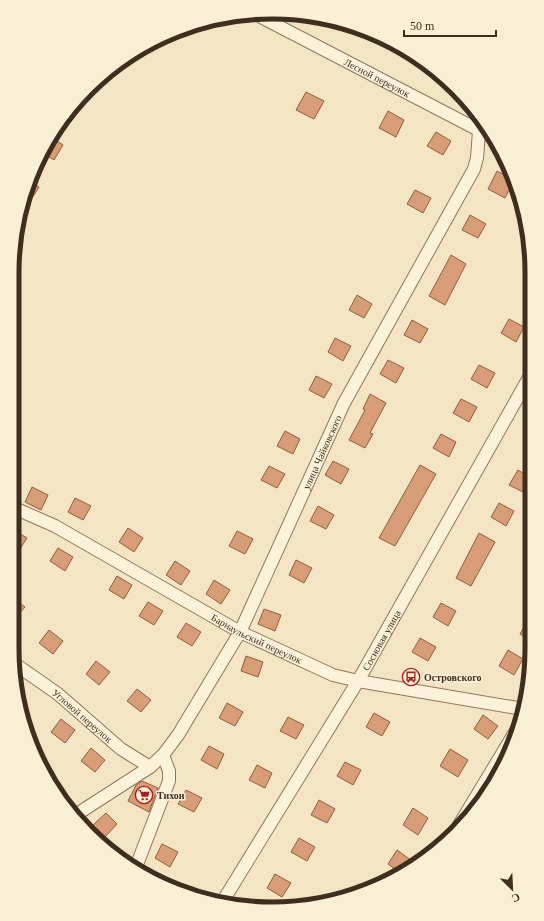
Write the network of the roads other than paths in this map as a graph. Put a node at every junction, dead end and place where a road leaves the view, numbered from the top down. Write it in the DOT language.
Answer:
graph roads {
  1 [pos="266,19"];
  2 [pos="479,131"];
  3 [pos="483,133"];
  4 [pos="525,385"];
  5 [pos="19,510"];
  6 [pos="240,632"];
  7 [pos="20,668"];
  8 [pos="358,681"];
  9 [pos="517,708"];
  10 [pos="504,751"];
  11 [pos="163,755"];
  12 [pos="150,767"];
  13 [pos="471,806"];
  14 [pos="79,813"];
  15 [pos="137,863"];
  16 [pos="225,897"];
  1 -- 2 [label="street, Лесной переулок"];
  2 -- 3 [label="street, Лесной переулок"];
  2 -- 6 [label="street, улица Чайковского"];
  4 -- 8 [label="street, Сосновая улица"];
  5 -- 6 [label="street, Барнаульский переулок"];
  6 -- 8 [label="street, Барнаульский переулок"];
  6 -- 11 [label="street, улица Чайковского"];
  7 -- 12 [label="street, Угловой переулок"];
  8 -- 9 [label="street, Барнаульский переулок"];
  8 -- 16 [label="street, Сосновая улица"];
  10 -- 13 [label="street"];
  11 -- 12 [label="street, улица Чайковского"];
  11 -- 15 [label="street"];
  12 -- 14 [label="street, улица Чайковского"];
}
